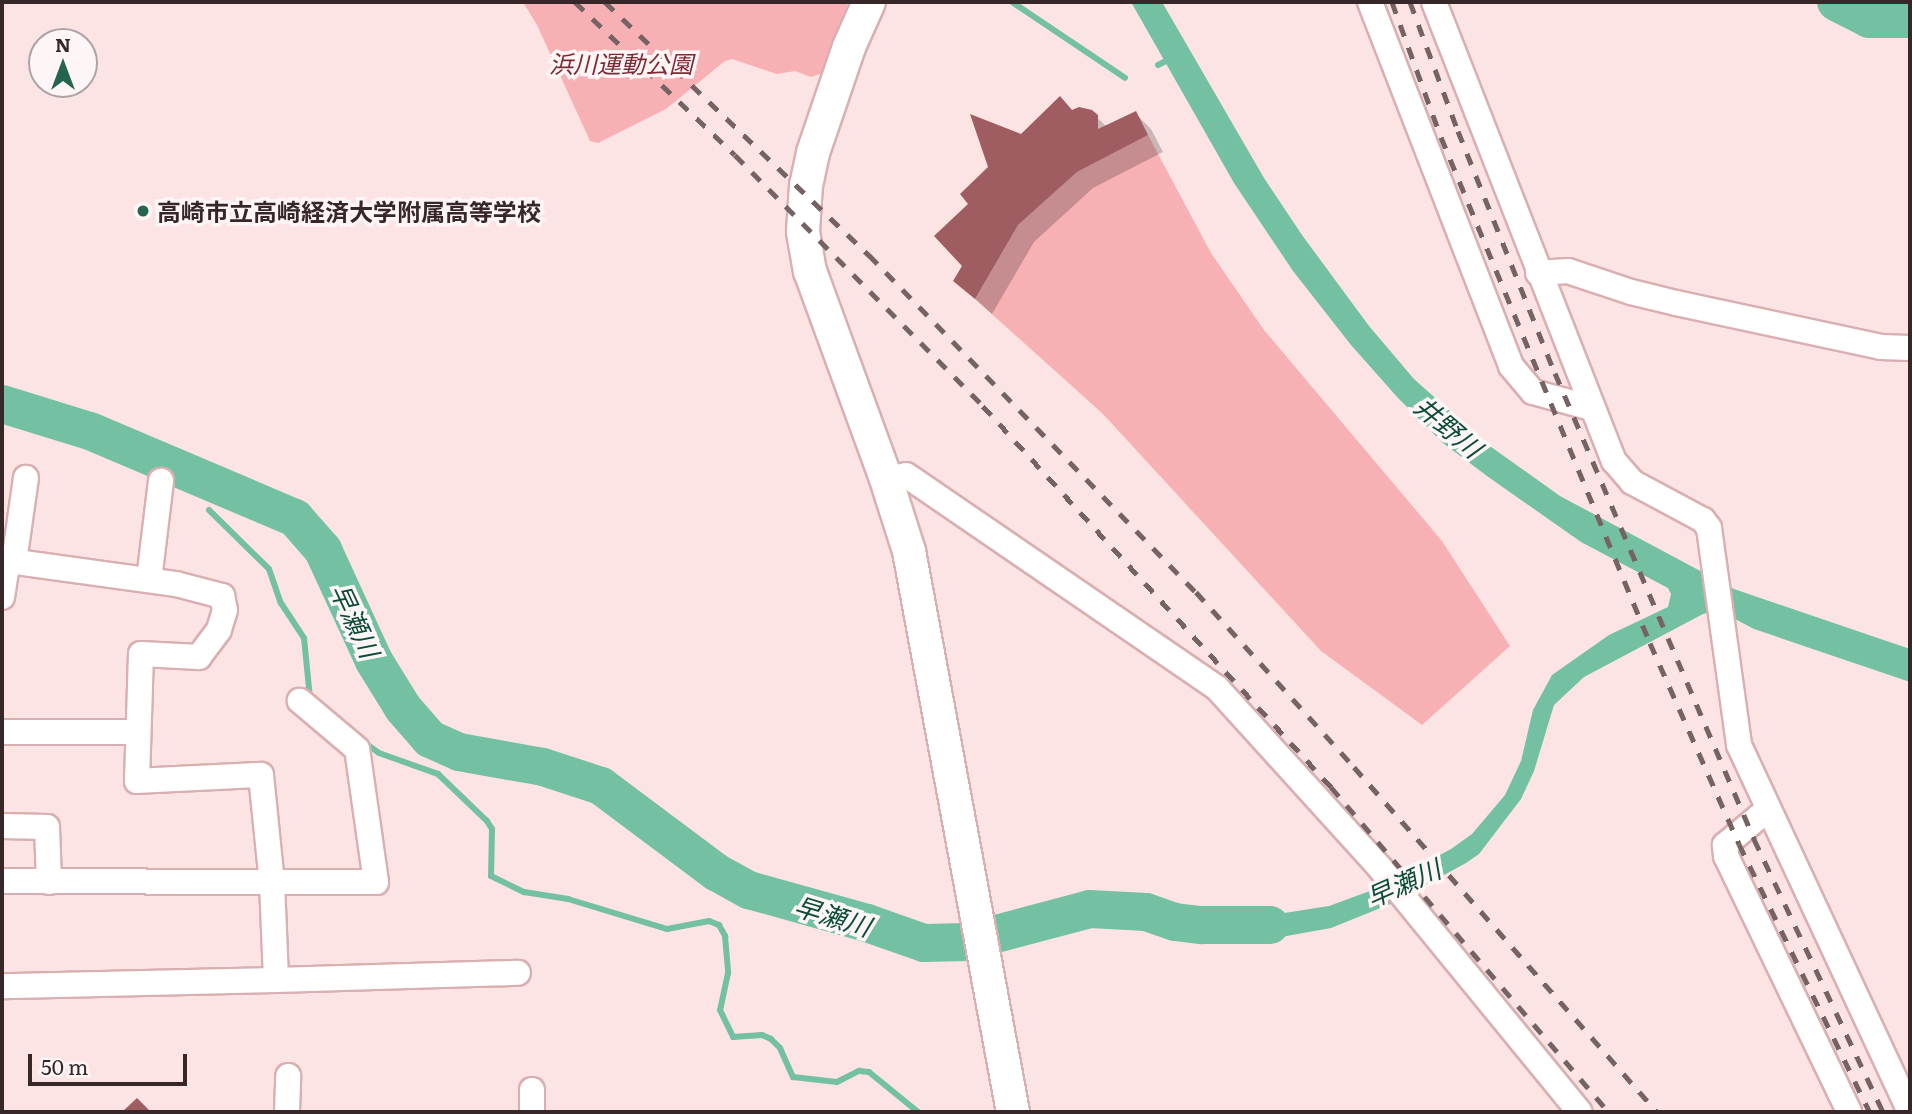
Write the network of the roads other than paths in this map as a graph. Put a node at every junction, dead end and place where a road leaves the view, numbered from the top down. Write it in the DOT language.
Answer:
graph roads {
  1 [pos="869,2"];
  2 [pos="1370,2"];
  3 [pos="1434,2"];
  4 [pos="1538,273"];
  5 [pos="1910,348"];
  6 [pos="1591,408"];
  7 [pos="26,478"];
  8 [pos="886,479"];
  9 [pos="161,481"];
  10 [pos="8,561"];
  11 [pos="149,580"];
  12 [pos="2,597"];
  13 [pos="300,701"];
  14 [pos="138,732"];
  15 [pos="2,733"];
  16 [pos="1767,810"];
  17 [pos="2,826"];
  18 [pos="2,881"];
  19 [pos="49,882"];
  20 [pos="272,883"];
  21 [pos="518,972"];
  22 [pos="276,980"];
  23 [pos="2,986"];
  24 [pos="288,1076"];
  25 [pos="288,1112"];
  26 [pos="1013,1112"];
  27 [pos="1580,1112"];
  28 [pos="1850,1112"];
  29 [pos="1910,1112"];
  1 -- 8 [label="street"];
  2 -- 6 [label="street"];
  3 -- 4 [label="street"];
  4 -- 5 [label="street"];
  4 -- 6 [label="street"];
  6 -- 16 [label="street"];
  7 -- 10 [label="street"];
  8 -- 26 [label="street"];
  8 -- 27 [label="street"];
  9 -- 11 [label="street"];
  10 -- 11 [label="street"];
  10 -- 12 [label="street"];
  11 -- 14 [label="street"];
  13 -- 20 [label="street"];
  14 -- 15 [label="street"];
  14 -- 20 [label="street"];
  16 -- 28 [label="street"];
  16 -- 29 [label="street"];
  17 -- 19 [label="street"];
  18 -- 19 [label="street"];
  19 -- 20 [label="street"];
  20 -- 22 [label="street"];
  21 -- 22 [label="street"];
  22 -- 23 [label="street"];
  24 -- 25 [label="street"];
}
